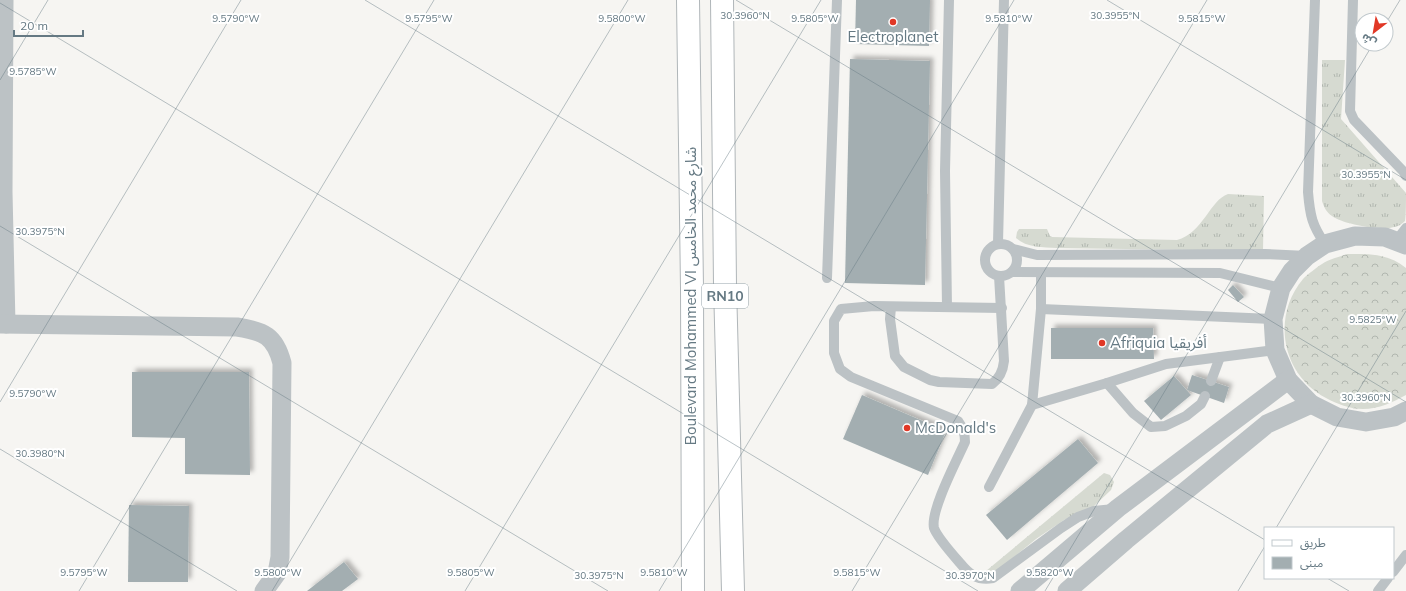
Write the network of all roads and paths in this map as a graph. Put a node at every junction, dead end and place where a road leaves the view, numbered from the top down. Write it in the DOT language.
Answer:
graph roads {
  1 [pos="4,0"];
  2 [pos="688,0"];
  3 [pos="722,0"];
  4 [pos="837,0"];
  5 [pos="949,0"];
  6 [pos="1004,0"];
  7 [pos="1314,0"];
  8 [pos="1353,0"];
  9 [pos="2,77"];
  10 [pos="1406,176"];
  11 [pos="1403,238"];
  12 [pos="998,244"];
  13 [pos="1325,244"];
  14 [pos="1013,249"];
  15 [pos="1307,256"];
  16 [pos="1012,272"];
  17 [pos="1041,272"];
  18 [pos="999,276"];
  19 [pos="827,278"];
  20 [pos="1281,288"];
  21 [pos="891,307"];
  22 [pos="947,307"];
  23 [pos="1002,308"];
  24 [pos="1041,309"];
  25 [pos="1273,318"];
  26 [pos="3,324"];
  27 [pos="1275,350"];
  28 [pos="1220,357"];
  29 [pos="1288,380"];
  30 [pos="1211,381"];
  31 [pos="1106,383"];
  32 [pos="1205,396"];
  33 [pos="1311,404"];
  34 [pos="1032,405"];
  35 [pos="1406,411"];
  36 [pos="989,487"];
  37 [pos="1118,508"];
  38 [pos="1406,555"];
  39 [pos="1394,571"];
  40 [pos="1387,579"];
  41 [pos="264,591"];
  42 [pos="693,591"];
  43 [pos="732,591"];
  44 [pos="1020,591"];
  45 [pos="1067,591"];
  46 [pos="1378,591"];
  1 -- 9 [label="street"];
  2 -- 42 [label="main road, Boulevard Mohammed VI شارع محمد الخامس / RN10"];
  3 -- 43 [label="main road, RN10"];
  4 -- 19 [label="lane"];
  5 -- 22 [label="lane"];
  6 -- 12 [label="lane"];
  7 -- 13 [label="lane"];
  8 -- 10 [label="lane"];
  9 -- 26 [label="street"];
  11 -- 13 [label="street"];
  12 -- 14 [label="lane"];
  12 -- 18 [label="lane"];
  13 -- 15 [label="street"];
  14 -- 15 [label="lane"];
  14 -- 16 [label="lane"];
  15 -- 20 [label="street"];
  16 -- 17 [label="lane"];
  16 -- 18 [label="lane"];
  17 -- 20 [label="lane"];
  17 -- 24 [label="lane"];
  18 -- 23 [label="lane"];
  20 -- 25 [label="street"];
  21 -- 22 [label="lane"];
  21 -- 23 [label="lane"];
  21 -- 37 [label="lane"];
  22 -- 23 [label="lane"];
  24 -- 25 [label="lane"];
  24 -- 34 [label="lane"];
  25 -- 27 [label="street"];
  26 -- 41 [label="street"];
  27 -- 28 [label="lane"];
  27 -- 29 [label="street"];
  28 -- 30 [label="lane"];
  28 -- 31 [label="lane"];
  29 -- 33 [label="street"];
  29 -- 37 [label="street"];
  31 -- 32 [label="lane"];
  31 -- 34 [label="lane"];
  33 -- 35 [label="street"];
  33 -- 45 [label="street"];
  34 -- 36 [label="lane"];
  37 -- 44 [label="street"];
  38 -- 39 [label="lane"];
  40 -- 46 [label="lane"];
}
